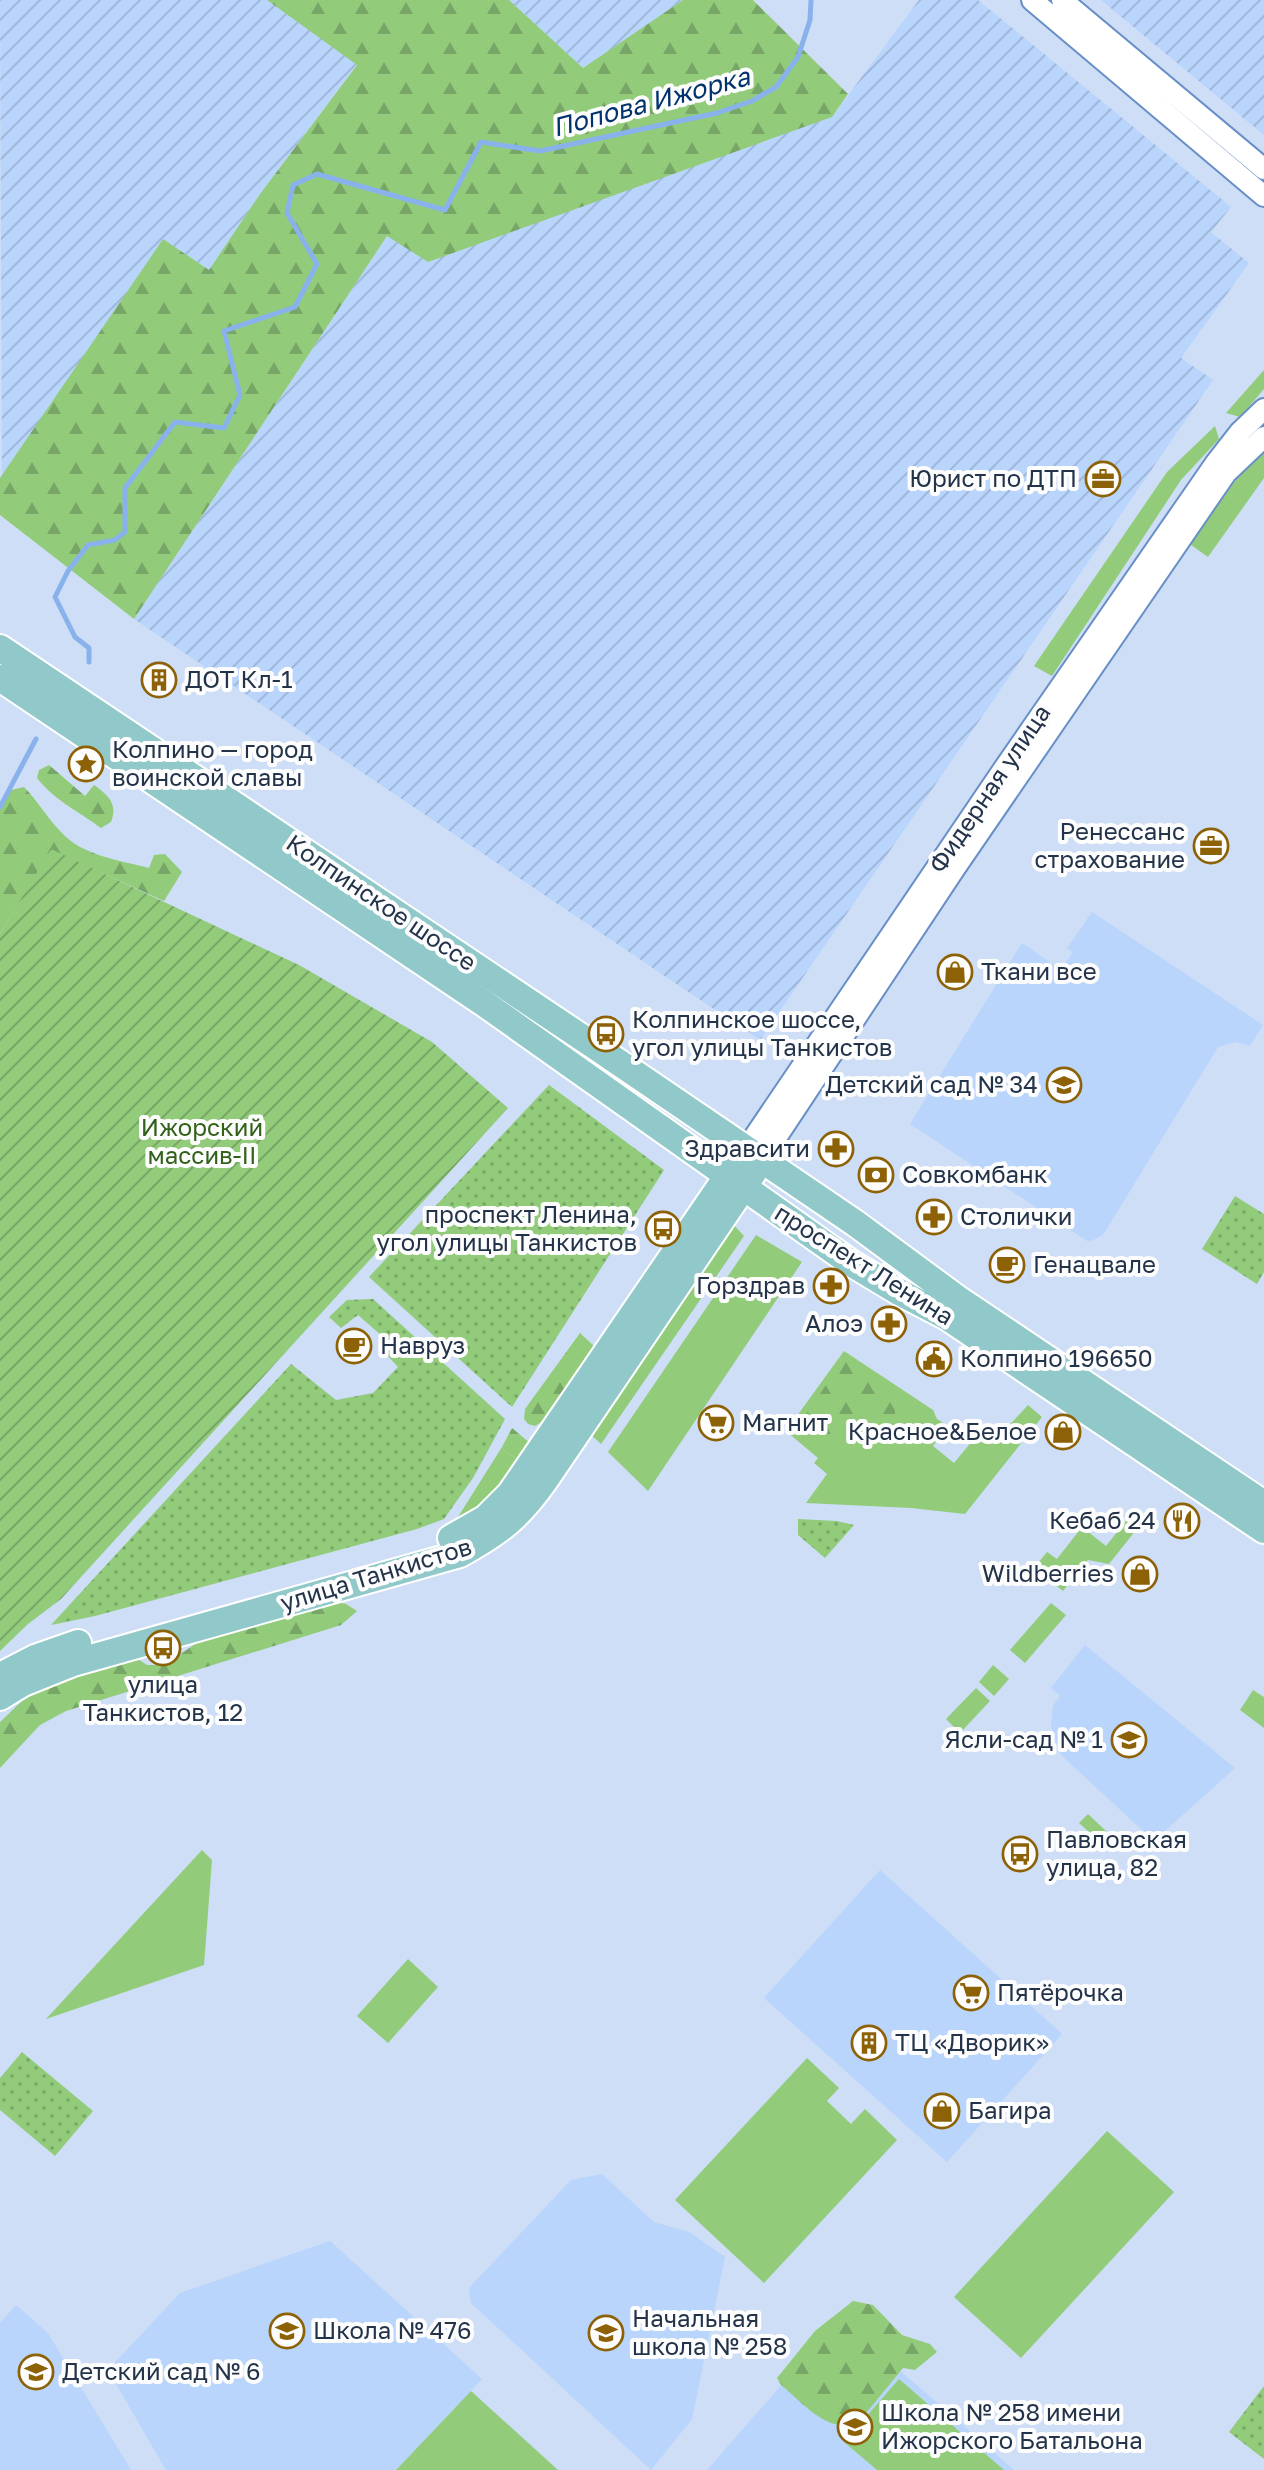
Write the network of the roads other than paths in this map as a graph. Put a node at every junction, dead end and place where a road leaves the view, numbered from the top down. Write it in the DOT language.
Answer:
graph roads {
  1 [pos="1032,0"];
  2 [pos="1062,0"];
  3 [pos="1264,169"];
  4 [pos="1264,196"];
  5 [pos="1264,409"];
  6 [pos="1264,437"];
  7 [pos="0,648"];
  8 [pos="0,678"];
  9 [pos="754,1154"];
  10 [pos="735,1182"];
  11 [pos="1264,1504"];
  12 [pos="1264,1530"];
  13 [pos="0,1677"];
  14 [pos="0,1697"];
  1 -- 4 [label="street"];
  2 -- 3 [label="street"];
  5 -- 9 [label="street, Фидерная улица"];
  6 -- 9 [label="street, Фидерная улица"];
  7 -- 9 [label="main road, Колпинское шоссе"];
  8 -- 10 [label="main road, Колпинское шоссе"];
  9 -- 10 [label="main road, Фидерная улица"];
  9 -- 11 [label="main road, проспект Ленина"];
  10 -- 12 [label="main road, проспект Ленина"];
  10 -- 13 [label="main road, улица Танкистов"];
  10 -- 14 [label="main road, улица Танкистов"];
}
